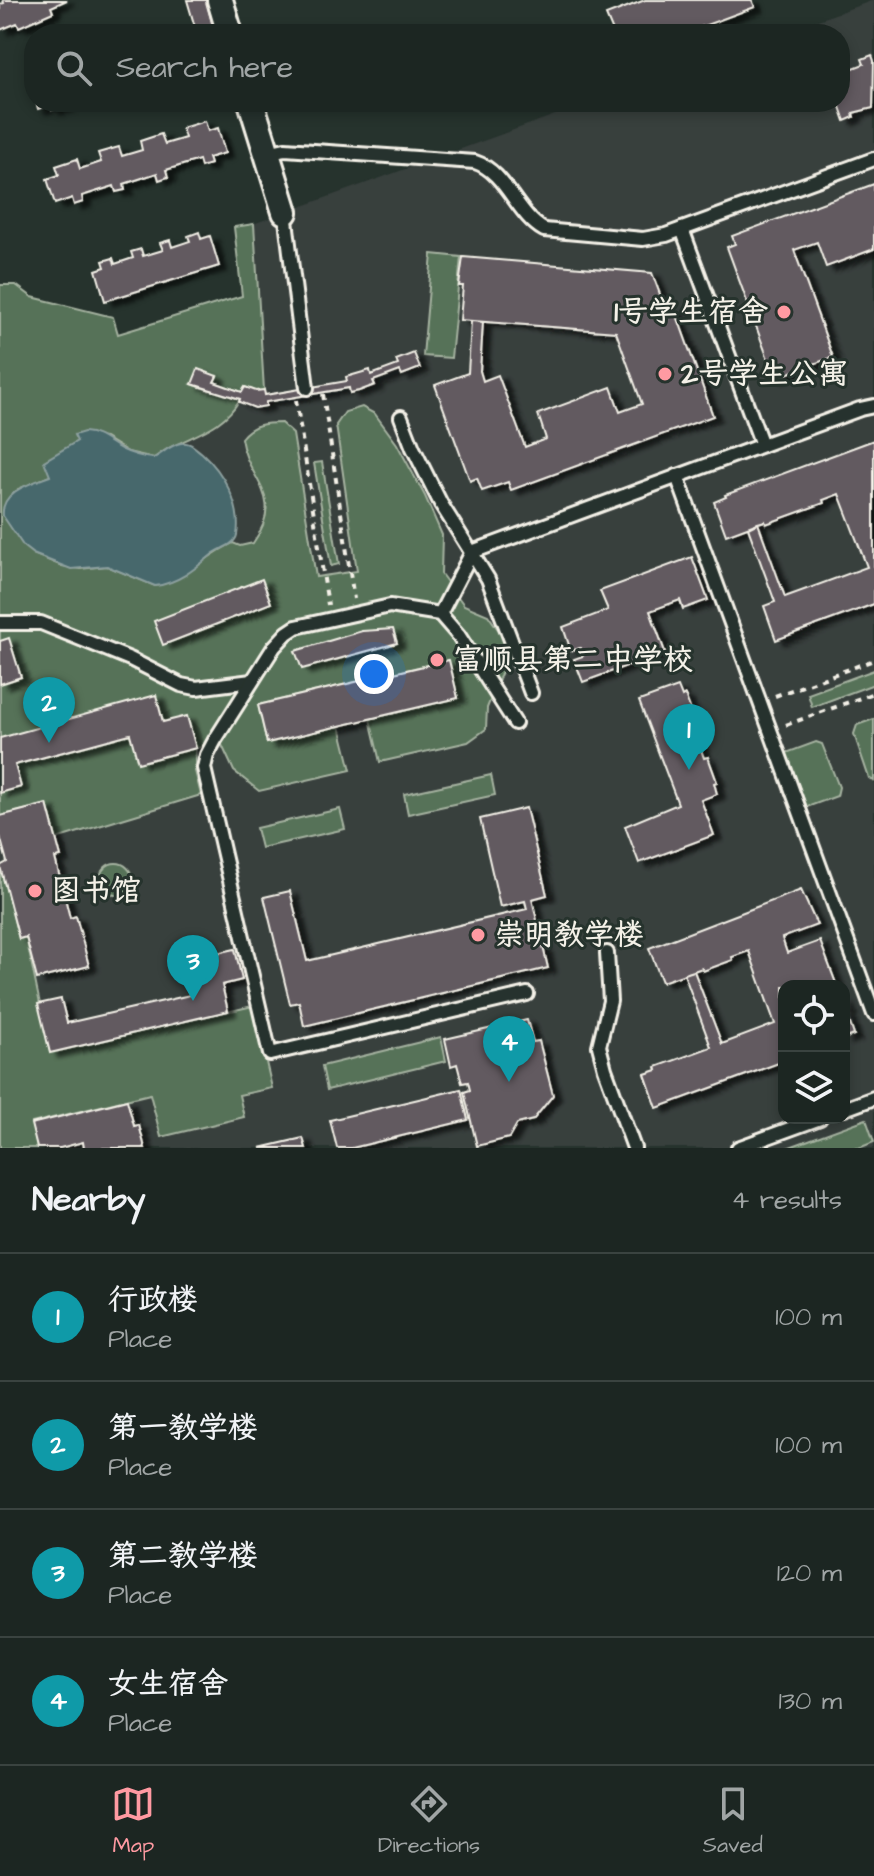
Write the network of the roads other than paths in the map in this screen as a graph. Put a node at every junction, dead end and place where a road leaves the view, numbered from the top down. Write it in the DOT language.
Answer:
graph roads {
  1 [pos="220,0"];
  2 [pos="227,24"];
  3 [pos="254,112"];
  4 [pos="267,153"];
  5 [pos="874,159"];
  6 [pos="285,212"];
  7 [pos="682,229"];
  8 [pos="307,388"];
  9 [pos="874,406"];
  10 [pos="401,417"];
  11 [pos="762,445"];
  12 [pos="677,476"];
  13 [pos="472,552"];
  14 [pos="440,614"];
  15 [pos="0,623"];
  16 [pos="252,681"];
  17 [pos="531,693"];
  18 [pos="515,723"];
  19 [pos="607,953"];
  20 [pos="527,994"];
  21 [pos="874,1014"];
  22 [pos="874,1098"];
  23 [pos="850,1107"];
  24 [pos="804,1124"];
  25 [pos="634,1148"];
  26 [pos="738,1148"];
  1 -- 2 [label="street"];
  3 -- 4 [label="street"];
  4 -- 6 [label="street"];
  4 -- 7 [label="lane"];
  5 -- 7 [label="lane"];
  6 -- 8 [label="lane"];
  7 -- 11 [label="lane"];
  9 -- 11 [label="lane"];
  10 -- 13 [label="lane"];
  11 -- 12 [label="lane"];
  12 -- 13 [label="lane"];
  12 -- 21 [label="lane"];
  13 -- 14 [label="lane"];
  13 -- 17 [label="lane"];
  14 -- 16 [label="lane"];
  14 -- 18 [label="lane"];
  15 -- 16 [label="lane"];
  16 -- 20 [label="lane"];
  19 -- 25 [label="lane"];
  22 -- 23 [label="lane"];
  24 -- 26 [label="lane"];
}
